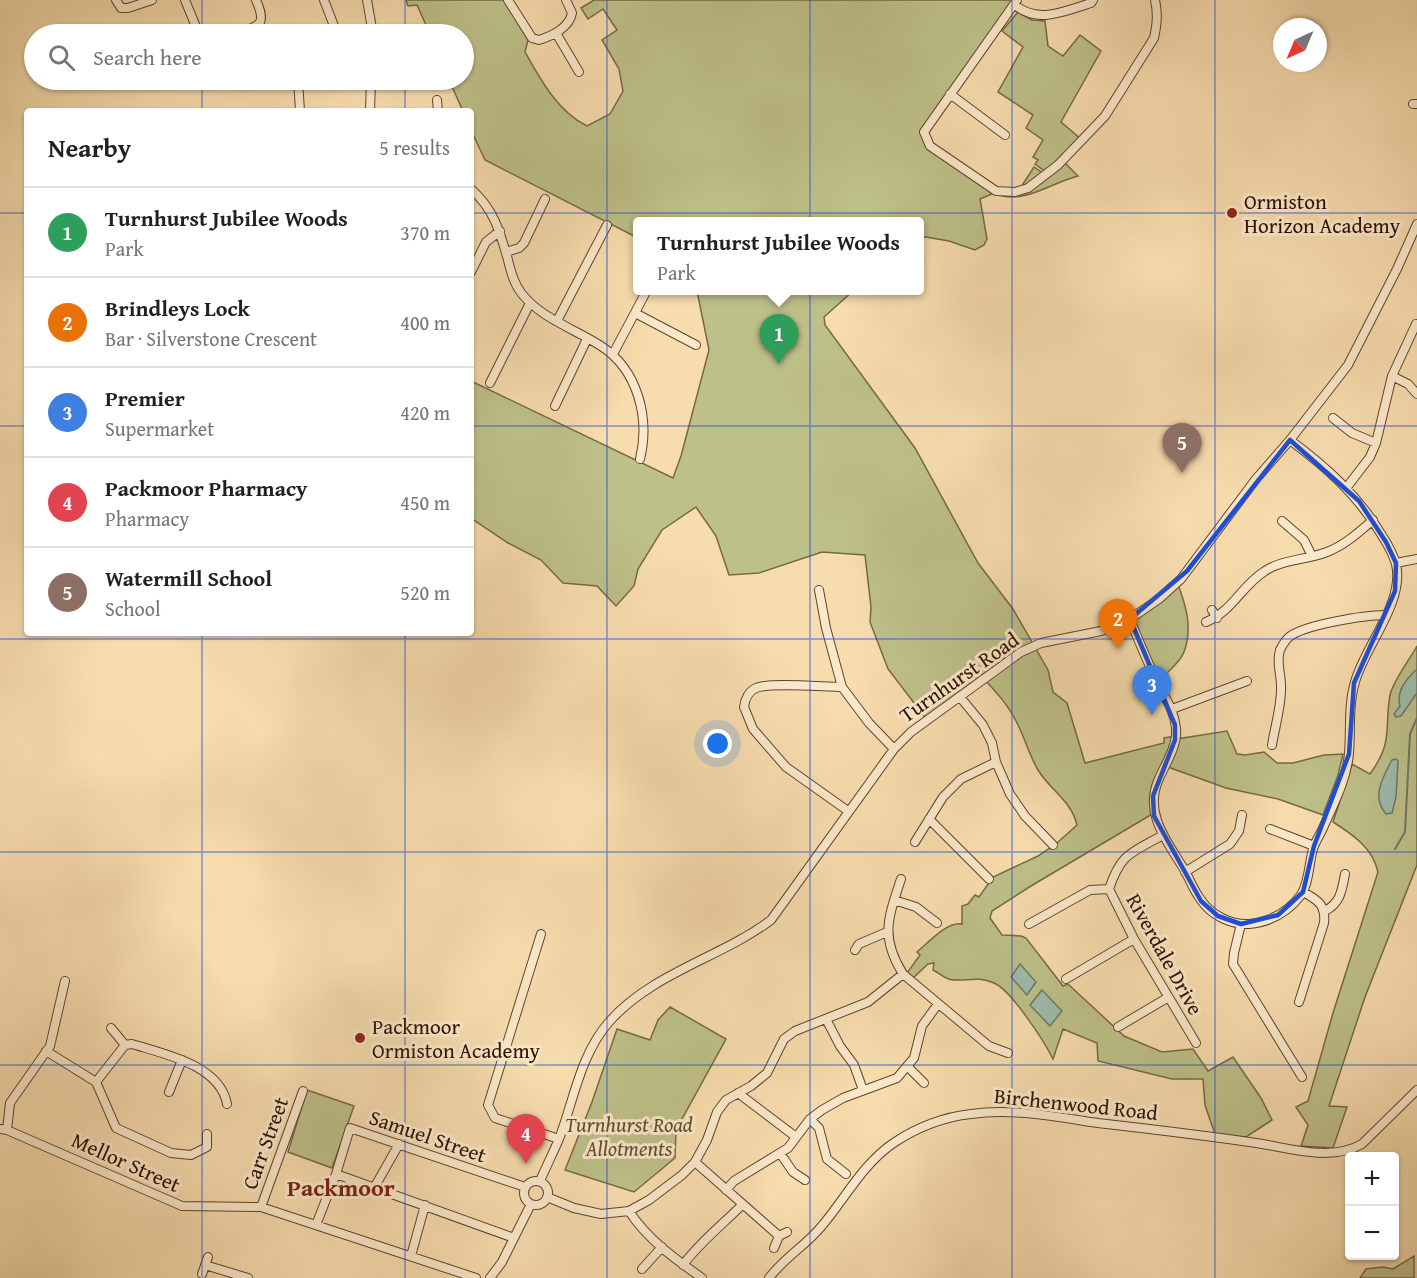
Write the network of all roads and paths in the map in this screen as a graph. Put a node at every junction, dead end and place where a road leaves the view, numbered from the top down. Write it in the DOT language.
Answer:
graph roads {
  1 [pos="116,0"];
  2 [pos="152,0"];
  3 [pos="185,0"];
  4 [pos="256,0"];
  5 [pos="324,0"];
  6 [pos="367,0"];
  7 [pos="508,0"];
  8 [pos="566,0"];
  9 [pos="1093,0"];
  10 [pos="1155,0"];
  11 [pos="1016,2"];
  12 [pos="195,24"];
  13 [pos="260,24"];
  14 [pos="333,24"];
  15 [pos="371,24"];
  16 [pos="556,33"];
  17 [pos="579,72"];
  18 [pos="299,90"];
  19 [pos="371,90"];
  20 [pos="950,94"];
  21 [pos="436,100"];
  22 [pos="300,108"];
  23 [pos="370,108"];
  24 [pos="437,108"];
  25 [pos="1005,135"];
  26 [pos="474,192"];
  27 [pos="545,199"];
  28 [pos="1417,224"];
  29 [pos="607,225"];
  30 [pos="500,231"];
  31 [pos="506,252"];
  32 [pos="474,266"];
  33 [pos="645,295"];
  34 [pos="530,303"];
  35 [pos="635,313"];
  36 [pos="556,321"];
  37 [pos="1416,324"];
  38 [pos="1414,336"];
  39 [pos="587,339"];
  40 [pos="696,345"];
  41 [pos="613,354"];
  42 [pos="1392,376"];
  43 [pos="490,383"];
  44 [pos="1417,394"];
  45 [pos="560,403"];
  46 [pos="1338,420"];
  47 [pos="1290,440"];
  48 [pos="1376,443"];
  49 [pos="640,459"];
  50 [pos="1347,487"];
  51 [pos="1373,520"];
  52 [pos="1282,521"];
  53 [pos="1312,556"];
  54 [pos="1417,559"];
  55 [pos="1396,563"];
  56 [pos="819,590"];
  57 [pos="1212,610"];
  58 [pos="1385,615"];
  59 [pos="1217,618"];
  60 [pos="1130,620"];
  61 [pos="1206,622"];
  62 [pos="1247,681"];
  63 [pos="842,687"];
  64 [pos="960,697"];
  65 [pos="1172,709"];
  66 [pos="1272,745"];
  67 [pos="894,748"];
  68 [pos="996,762"];
  69 [pos="848,811"];
  70 [pos="1242,815"];
  71 [pos="929,819"];
  72 [pos="1270,829"];
  73 [pos="1163,835"];
  74 [pos="915,842"];
  75 [pos="1053,845"];
  76 [pos="1314,846"];
  77 [pos="1185,872"];
  78 [pos="1345,874"];
  79 [pos="902,879"];
  80 [pos="989,879"];
  81 [pos="1109,889"];
  82 [pos="1303,892"];
  83 [pos="894,900"];
  84 [pos="1325,911"];
  85 [pos="937,923"];
  86 [pos="1029,924"];
  87 [pos="1241,924"];
  88 [pos="886,932"];
  89 [pos="541,934"];
  90 [pos="1134,939"];
  91 [pos="856,944"];
  92 [pos="903,974"];
  93 [pos="1066,979"];
  94 [pos="65,981"];
  95 [pos="1167,998"];
  96 [pos="1299,1002"];
  97 [pos="938,1004"];
  98 [pos="826,1019"];
  99 [pos="1118,1027"];
  100 [pos="111,1028"];
  101 [pos="1196,1044"];
  102 [pos="125,1045"];
  103 [pos="46,1052"];
  104 [pos="1008,1053"];
  105 [pos="183,1060"];
  106 [pos="908,1066"];
  107 [pos="1302,1077"];
  108 [pos="96,1082"];
  109 [pos="926,1084"];
  110 [pos="863,1090"];
  111 [pos="1417,1090"];
  112 [pos="169,1092"];
  113 [pos="303,1092"];
  114 [pos="738,1094"];
  115 [pos="227,1104"];
  116 [pos="810,1119"];
  117 [pos="3,1129"];
  118 [pos="207,1134"];
  119 [pos="796,1137"];
  120 [pos="559,1139"];
  121 [pos="399,1144"];
  122 [pos="780,1154"];
  123 [pos="695,1162"];
  124 [pos="846,1174"];
  125 [pos="333,1178"];
  126 [pos="804,1180"];
  127 [pos="540,1181"];
  128 [pos="525,1187"];
  129 [pos="374,1188"];
  130 [pos="726,1190"];
  131 [pos="547,1197"];
  132 [pos="531,1204"];
  133 [pos="425,1205"];
  134 [pos="742,1205"];
  135 [pos="261,1207"];
  136 [pos="629,1211"];
  137 [pos="316,1225"];
  138 [pos="514,1238"];
  139 [pos="662,1247"];
  140 [pos="774,1248"];
  141 [pos="411,1256"];
  142 [pos="683,1265"];
  143 [pos="642,1269"];
  144 [pos="201,1274"];
  145 [pos="248,1278"];
  146 [pos="476,1278"];
  147 [pos="490,1278"];
  148 [pos="702,1278"];
  149 [pos="769,1278"];
  1 -- 2 [label="street"];
  3 -- 12 [label="street"];
  4 -- 13 [label="street"];
  5 -- 14 [label="street"];
  6 -- 15 [label="street"];
  7 -- 16 [label="street"];
  8 -- 16 [label="street"];
  9 -- 11 [label="street"];
  10 -- 20 [label="street"];
  11 -- 20 [label="street"];
  16 -- 17 [label="street"];
  18 -- 22 [label="street"];
  19 -- 23 [label="street"];
  20 -- 25 [label="street"];
  21 -- 24 [label="street"];
  26 -- 30 [label="street"];
  27 -- 31 [label="street"];
  28 -- 47 [label="street, Turnhurst Road"];
  29 -- 36 [label="street"];
  30 -- 31 [label="street"];
  30 -- 32 [label="street"];
  31 -- 34 [label="street"];
  33 -- 35 [label="street"];
  34 -- 36 [label="street"];
  34 -- 43 [label="street"];
  35 -- 40 [label="street"];
  35 -- 41 [label="street"];
  36 -- 39 [label="street"];
  37 -- 38 [label="street"];
  38 -- 42 [label="street"];
  39 -- 41 [label="street"];
  39 -- 45 [label="street"];
  41 -- 49 [label="street"];
  42 -- 44 [label="street"];
  42 -- 48 [label="street"];
  46 -- 48 [label="street"];
  47 -- 50 [label="street"];
  47 -- 60 [label="street, Turnhurst Road"];
  48 -- 50 [label="street"];
  50 -- 51 [label="street"];
  51 -- 53 [label="street"];
  51 -- 55 [label="street"];
  52 -- 53 [label="street"];
  53 -- 59 [label="street"];
  54 -- 55 [label="street"];
  55 -- 58 [label="street"];
  56 -- 63 [label="street"];
  57 -- 59 [label="street"];
  58 -- 66 [label="street"];
  58 -- 76 [label="street"];
  59 -- 61 [label="street"];
  60 -- 64 [label="street, Turnhurst Road"];
  60 -- 65 [label="street"];
  62 -- 65 [label="street"];
  63 -- 67 [label="street"];
  63 -- 69 [label="street"];
  64 -- 67 [label="street, Turnhurst Road"];
  64 -- 68 [label="street"];
  65 -- 73 [label="street"];
  67 -- 69 [label="street, Turnhurst Road"];
  68 -- 71 [label="street"];
  68 -- 75 [label="street"];
  69 -- 120 [label="street, Turnhurst Road"];
  70 -- 77 [label="street"];
  71 -- 74 [label="street"];
  71 -- 80 [label="street"];
  72 -- 76 [label="street"];
  73 -- 77 [label="street"];
  73 -- 81 [label="street, Riverdale Drive"];
  76 -- 82 [label="street"];
  77 -- 87 [label="street"];
  78 -- 84 [label="street"];
  79 -- 83 [label="street"];
  81 -- 86 [label="street"];
  81 -- 90 [label="street, Riverdale Drive"];
  82 -- 84 [label="street"];
  82 -- 87 [label="street"];
  83 -- 85 [label="street"];
  83 -- 88 [label="street"];
  84 -- 96 [label="street"];
  87 -- 107 [label="street"];
  88 -- 91 [label="street"];
  88 -- 92 [label="street"];
  89 -- 120 [label="street"];
  90 -- 93 [label="street"];
  90 -- 95 [label="street, Riverdale Drive"];
  92 -- 97 [label="street"];
  92 -- 98 [label="street"];
  94 -- 103 [label="street"];
  95 -- 99 [label="street"];
  95 -- 101 [label="street, Riverdale Drive"];
  97 -- 104 [label="street"];
  97 -- 106 [label="street"];
  98 -- 110 [label="street"];
  98 -- 114 [label="street"];
  100 -- 102 [label="street"];
  102 -- 105 [label="street"];
  102 -- 108 [label="street"];
  103 -- 108 [label="street"];
  103 -- 117 [label="street"];
  105 -- 112 [label="street"];
  105 -- 115 [label="street"];
  106 -- 109 [label="street"];
  106 -- 110 [label="street"];
  108 -- 118 [label="street"];
  110 -- 116 [label="street"];
  111 -- 149 [label="street, Birchenwood Road"];
  113 -- 135 [label="street, Carr Street"];
  114 -- 119 [label="street"];
  114 -- 123 [label="street"];
  116 -- 119 [label="street"];
  116 -- 124 [label="street"];
  117 -- 135 [label="street, Mellor Street"];
  119 -- 122 [label="street"];
  120 -- 127 [label="street, Turnhurst Road"];
  121 -- 125 [label="street, Samuel Street"];
  121 -- 128 [label="street, Samuel Street"];
  121 -- 129 [label="street"];
  122 -- 126 [label="street"];
  122 -- 130 [label="street"];
  123 -- 130 [label="street"];
  123 -- 136 [label="street"];
  125 -- 129 [label="street"];
  125 -- 137 [label="street, Samuel Street"];
  127 -- 128 [label="street"];
  127 -- 131 [label="street"];
  128 -- 132 [label="street"];
  129 -- 133 [label="street"];
  130 -- 134 [label="street"];
  131 -- 132 [label="street"];
  131 -- 136 [label="street"];
  132 -- 138 [label="street"];
  133 -- 138 [label="street"];
  133 -- 141 [label="street"];
  134 -- 140 [label="street"];
  134 -- 142 [label="street"];
  135 -- 137 [label="street, Mellor Street"];
  136 -- 139 [label="street"];
  137 -- 141 [label="street, Mellor Street"];
  138 -- 147 [label="street"];
  139 -- 142 [label="street"];
  139 -- 143 [label="street"];
  141 -- 146 [label="street, Mellor Street"];
  142 -- 148 [label="street"];
  144 -- 145 [label="street"];
}
